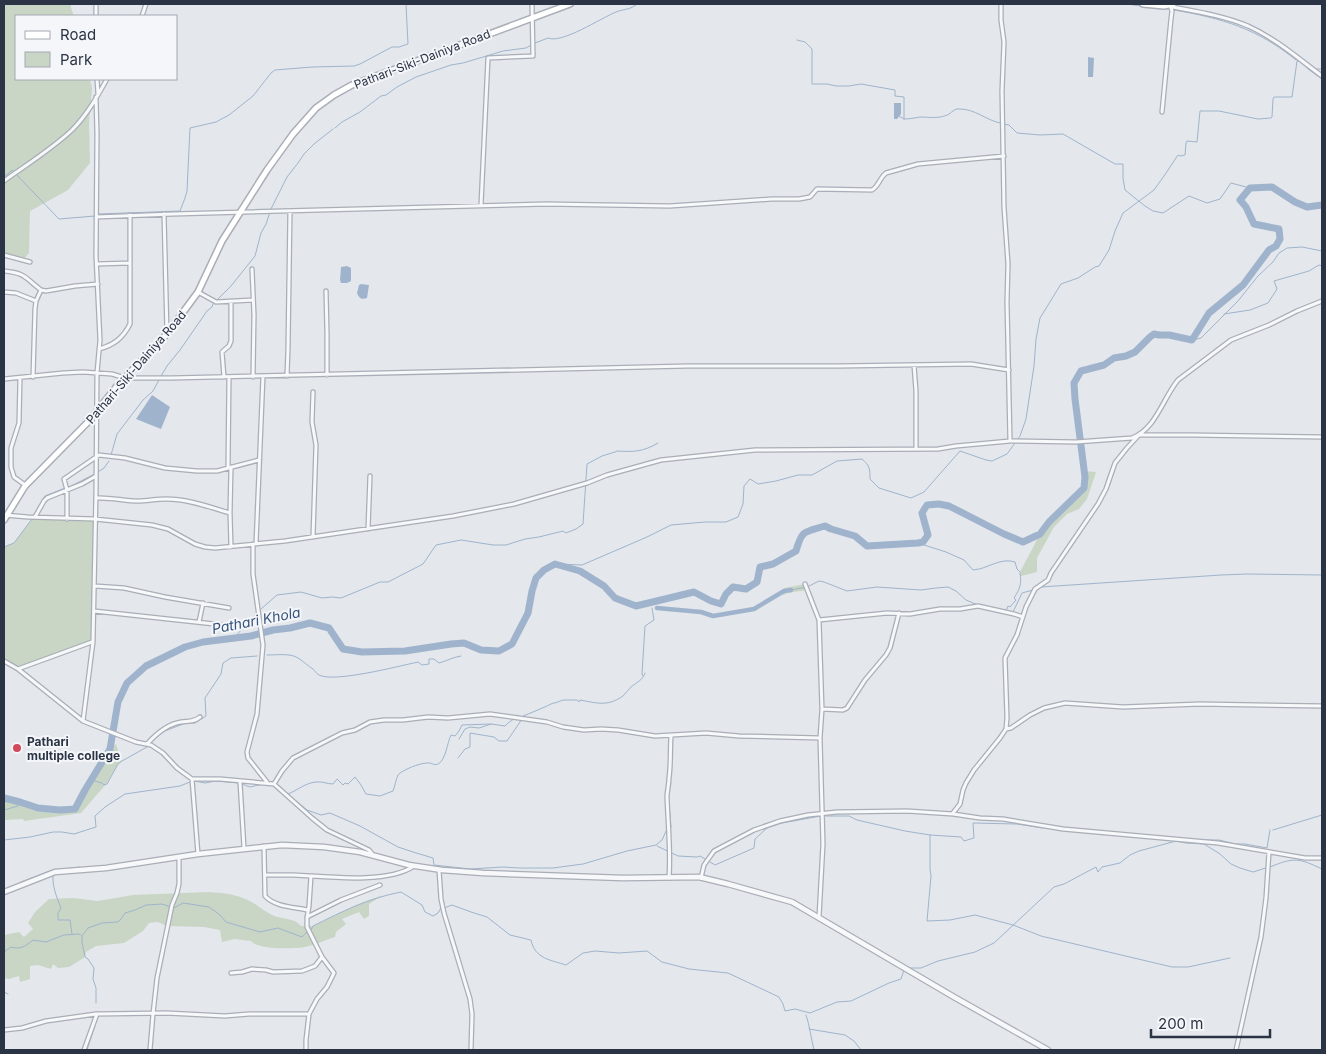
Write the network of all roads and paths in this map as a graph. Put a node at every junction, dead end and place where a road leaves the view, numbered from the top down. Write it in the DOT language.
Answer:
graph roads {
  1 [pos="532,4"];
  2 [pos="570,4"];
  3 [pos="1001,4"];
  4 [pos="1143,4"];
  5 [pos="1172,4"];
  6 [pos="532,18"];
  7 [pos="1322,76"];
  8 [pos="97,80"];
  9 [pos="106,80"];
  10 [pos="97,96"];
  11 [pos="1162,112"];
  12 [pos="1004,156"];
  13 [pos="4,182"];
  14 [pos="481,205"];
  15 [pos="290,211"];
  16 [pos="240,212"];
  17 [pos="164,214"];
  18 [pos="130,215"];
  19 [pos="96,217"];
  20 [pos="4,255"];
  21 [pos="30,262"];
  22 [pos="130,263"];
  23 [pos="97,264"];
  24 [pos="252,269"];
  25 [pos="4,271"];
  26 [pos="98,284"];
  27 [pos="41,290"];
  28 [pos="326,291"];
  29 [pos="4,292"];
  30 [pos="198,292"];
  31 [pos="253,300"];
  32 [pos="36,301"];
  33 [pos="231,301"];
  34 [pos="1322,301"];
  35 [pos="167,334"];
  36 [pos="99,349"];
  37 [pos="914,365"];
  38 [pos="1009,370"];
  39 [pos="97,373"];
  40 [pos="327,375"];
  41 [pos="263,376"];
  42 [pos="287,376"];
  43 [pos="33,377"];
  44 [pos="226,377"];
  45 [pos="253,377"];
  46 [pos="20,378"];
  47 [pos="125,378"];
  48 [pos="4,379"];
  49 [pos="313,392"];
  50 [pos="96,412"];
  51 [pos="1139,435"];
  52 [pos="1322,437"];
  53 [pos="1010,441"];
  54 [pos="916,449"];
  55 [pos="11,455"];
  56 [pos="4,456"];
  57 [pos="96,457"];
  58 [pos="258,460"];
  59 [pos="230,468"];
  60 [pos="96,476"];
  61 [pos="370,476"];
  62 [pos="26,486"];
  63 [pos="67,490"];
  64 [pos="96,498"];
  65 [pos="230,513"];
  66 [pos="5,516"];
  67 [pos="34,518"];
  68 [pos="67,519"];
  69 [pos="95,519"];
  70 [pos="368,529"];
  71 [pos="313,537"];
  72 [pos="254,544"];
  73 [pos="231,546"];
  74 [pos="805,584"];
  75 [pos="95,586"];
  76 [pos="203,603"];
  77 [pos="229,608"];
  78 [pos="94,611"];
  79 [pos="899,613"];
  80 [pos="1023,617"];
  81 [pos="819,620"];
  82 [pos="199,622"];
  83 [pos="242,627"];
  84 [pos="93,642"];
  85 [pos="4,661"];
  86 [pos="18,670"];
  87 [pos="1322,706"];
  88 [pos="822,708"];
  89 [pos="200,717"];
  90 [pos="83,721"];
  91 [pos="1006,729"];
  92 [pos="670,736"];
  93 [pos="820,738"];
  94 [pos="147,744"];
  95 [pos="192,780"];
  96 [pos="240,781"];
  97 [pos="267,782"];
  98 [pos="274,784"];
  99 [pos="822,813"];
  100 [pos="953,814"];
  101 [pos="264,846"];
  102 [pos="244,848"];
  103 [pos="1269,852"];
  104 [pos="198,854"];
  105 [pos="373,856"];
  106 [pos="180,857"];
  107 [pos="1322,858"];
  108 [pos="414,866"];
  109 [pos="439,870"];
  110 [pos="265,875"];
  111 [pos="311,876"];
  112 [pos="669,878"];
  113 [pos="702,878"];
  114 [pos="380,885"];
  115 [pos="4,892"];
  116 [pos="308,910"];
  117 [pos="819,917"];
  118 [pos="307,918"];
  119 [pos="322,957"];
  120 [pos="231,973"];
  121 [pos="97,1014"];
  122 [pos="152,1014"];
  123 [pos="310,1014"];
  124 [pos="4,1030"];
  125 [pos="84,1050"];
  126 [pos="150,1050"];
  127 [pos="306,1050"];
  128 [pos="471,1050"];
  129 [pos="1048,1050"];
  130 [pos="1236,1050"];
  1 -- 6 [label="street"];
  2 -- 6 [label="main road, Pathari-Siki-Dainiya Road"];
  3 -- 12 [label="street"];
  4 -- 5 [label="main road"];
  5 -- 7 [label="street"];
  5 -- 11 [label="street"];
  6 -- 14 [label="street"];
  6 -- 16 [label="main road, Pathari-Siki-Dainiya Road"];
  8 -- 10 [label="street"];
  9 -- 10 [label="street"];
  10 -- 13 [label="street"];
  10 -- 19 [label="street"];
  12 -- 14 [label="street"];
  12 -- 38 [label="street"];
  14 -- 15 [label="street"];
  15 -- 16 [label="street"];
  15 -- 42 [label="street"];
  16 -- 17 [label="street"];
  16 -- 30 [label="main road, Pathari-Siki-Dainiya Road"];
  17 -- 18 [label="street"];
  17 -- 35 [label="street"];
  18 -- 19 [label="street"];
  18 -- 22 [label="street"];
  19 -- 23 [label="street"];
  20 -- 21 [label="street"];
  22 -- 23 [label="street"];
  22 -- 36 [label="street"];
  23 -- 26 [label="street"];
  24 -- 31 [label="street"];
  25 -- 27 [label="street"];
  26 -- 27 [label="street"];
  26 -- 36 [label="street"];
  27 -- 32 [label="street"];
  28 -- 40 [label="street"];
  29 -- 32 [label="street"];
  30 -- 33 [label="street"];
  30 -- 35 [label="main road, Pathari-Siki-Dainiya Road"];
  31 -- 33 [label="street"];
  31 -- 45 [label="street"];
  32 -- 43 [label="street"];
  33 -- 44 [label="street"];
  34 -- 51 [label="street"];
  35 -- 47 [label="main road, Pathari-Siki-Dainiya Road"];
  36 -- 39 [label="street"];
  37 -- 38 [label="street"];
  37 -- 40 [label="street"];
  37 -- 54 [label="street"];
  38 -- 53 [label="street"];
  39 -- 43 [label="street"];
  39 -- 47 [label="street"];
  39 -- 50 [label="street"];
  40 -- 42 [label="street"];
  41 -- 42 [label="street"];
  41 -- 45 [label="street"];
  41 -- 58 [label="street"];
  43 -- 46 [label="street"];
  44 -- 45 [label="street"];
  44 -- 47 [label="street"];
  44 -- 59 [label="street"];
  46 -- 48 [label="street"];
  46 -- 55 [label="street"];
  47 -- 50 [label="main road, Pathari-Siki-Dainiya Road"];
  49 -- 71 [label="street"];
  50 -- 57 [label="street"];
  50 -- 62 [label="main road, Pathari-Siki-Dainiya Road"];
  51 -- 52 [label="street"];
  51 -- 53 [label="street"];
  51 -- 80 [label="street"];
  53 -- 54 [label="street"];
  54 -- 70 [label="street"];
  55 -- 56 [label="street"];
  55 -- 62 [label="street"];
  57 -- 59 [label="street"];
  57 -- 60 [label="street"];
  57 -- 63 [label="street"];
  58 -- 59 [label="street"];
  58 -- 72 [label="street"];
  59 -- 65 [label="street"];
  60 -- 63 [label="street"];
  60 -- 64 [label="street"];
  61 -- 70 [label="street"];
  62 -- 66 [label="main road, Pathari-Siki-Dainiya Road"];
  63 -- 67 [label="street"];
  63 -- 68 [label="street"];
  64 -- 65 [label="street"];
  64 -- 69 [label="street"];
  65 -- 73 [label="street"];
  66 -- 67 [label="street"];
  67 -- 68 [label="street"];
  68 -- 69 [label="street"];
  69 -- 73 [label="street"];
  69 -- 75 [label="street"];
  70 -- 71 [label="street"];
  71 -- 72 [label="street"];
  72 -- 73 [label="street"];
  72 -- 97 [label="street"];
  74 -- 81 [label="street"];
  75 -- 76 [label="street"];
  75 -- 78 [label="street"];
  76 -- 77 [label="street"];
  76 -- 82 [label="street"];
  78 -- 82 [label="street"];
  78 -- 84 [label="street"];
  79 -- 80 [label="street"];
  79 -- 81 [label="street"];
  79 -- 88 [label="street"];
  80 -- 91 [label="street"];
  81 -- 88 [label="street"];
  82 -- 83 [label="street"];
  84 -- 86 [label="street"];
  84 -- 90 [label="street"];
  85 -- 86 [label="street"];
  86 -- 90 [label="street"];
  87 -- 91 [label="street"];
  88 -- 93 [label="street"];
  89 -- 94 [label="street"];
  90 -- 94 [label="street"];
  91 -- 100 [label="street"];
  92 -- 93 [label="street"];
  92 -- 98 [label="street"];
  92 -- 112 [label="street"];
  93 -- 99 [label="street"];
  94 -- 95 [label="street"];
  95 -- 96 [label="street"];
  95 -- 104 [label="street"];
  96 -- 97 [label="street"];
  96 -- 102 [label="street"];
  97 -- 98 [label="street"];
  98 -- 105 [label="street"];
  99 -- 100 [label="street"];
  99 -- 113 [label="street"];
  99 -- 117 [label="street"];
  100 -- 103 [label="street"];
  101 -- 102 [label="street"];
  101 -- 105 [label="street"];
  101 -- 110 [label="street"];
  102 -- 104 [label="street"];
  103 -- 107 [label="street"];
  103 -- 130 [label="street"];
  104 -- 106 [label="street"];
  105 -- 108 [label="street"];
  106 -- 115 [label="street"];
  106 -- 122 [label="street"];
  108 -- 109 [label="street"];
  108 -- 111 [label="street"];
  109 -- 112 [label="street"];
  109 -- 128 [label="street"];
  110 -- 111 [label="street"];
  110 -- 116 [label="street"];
  111 -- 116 [label="street"];
  112 -- 113 [label="street"];
  113 -- 117 [label="street"];
  114 -- 118 [label="street"];
  116 -- 118 [label="street"];
  117 -- 129 [label="street"];
  118 -- 119 [label="street"];
  119 -- 120 [label="street"];
  119 -- 123 [label="street"];
  121 -- 122 [label="street"];
  121 -- 124 [label="street"];
  121 -- 125 [label="street"];
  122 -- 123 [label="street"];
  122 -- 126 [label="street"];
  123 -- 127 [label="street"];
}
